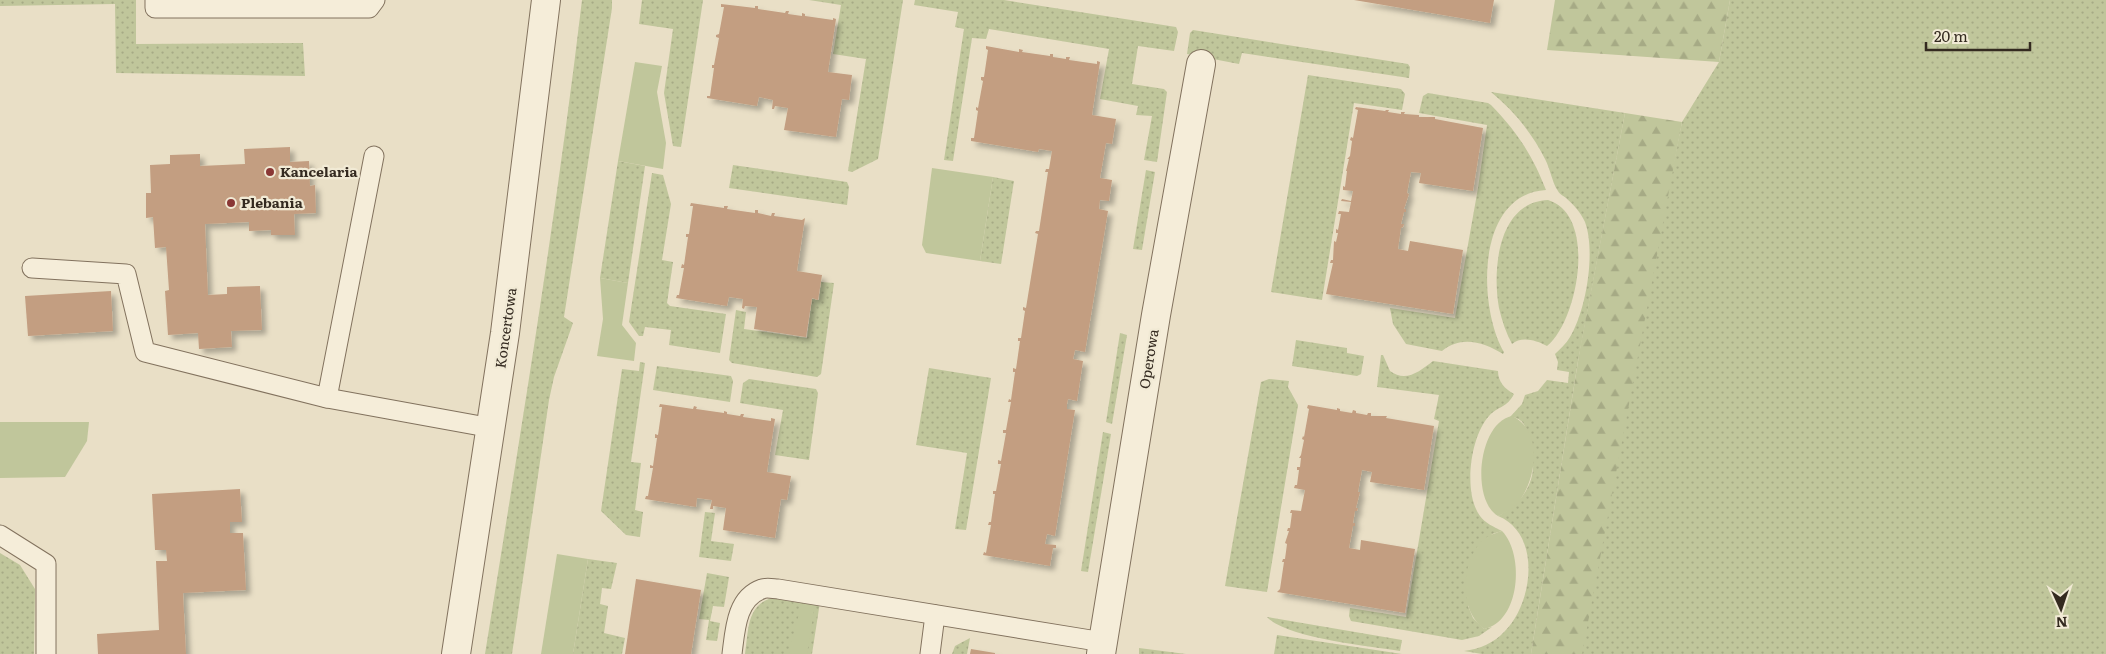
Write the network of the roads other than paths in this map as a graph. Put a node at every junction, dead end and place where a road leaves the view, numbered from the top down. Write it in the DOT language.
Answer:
graph roads {
  1 [pos="155,0"];
  2 [pos="375,0"];
  3 [pos="545,0"];
  4 [pos="1201,64"];
  5 [pos="374,156"];
  6 [pos="32,268"];
  7 [pos="327,398"];
  8 [pos="492,428"];
  9 [pos="0,535"];
  10 [pos="935,615"];
  11 [pos="1102,648"];
  12 [pos="46,654"];
  13 [pos="456,654"];
  14 [pos="732,654"];
  15 [pos="930,654"];
  1 -- 2 [label="lane"];
  3 -- 8 [label="street, Koncertowa"];
  4 -- 11 [label="street, Operowa"];
  5 -- 7 [label="lane"];
  6 -- 7 [label="lane"];
  7 -- 8 [label="lane"];
  8 -- 13 [label="street, Koncertowa"];
  9 -- 12 [label="lane"];
  10 -- 11 [label="lane"];
  10 -- 14 [label="lane"];
  10 -- 15 [label="lane"];
}
